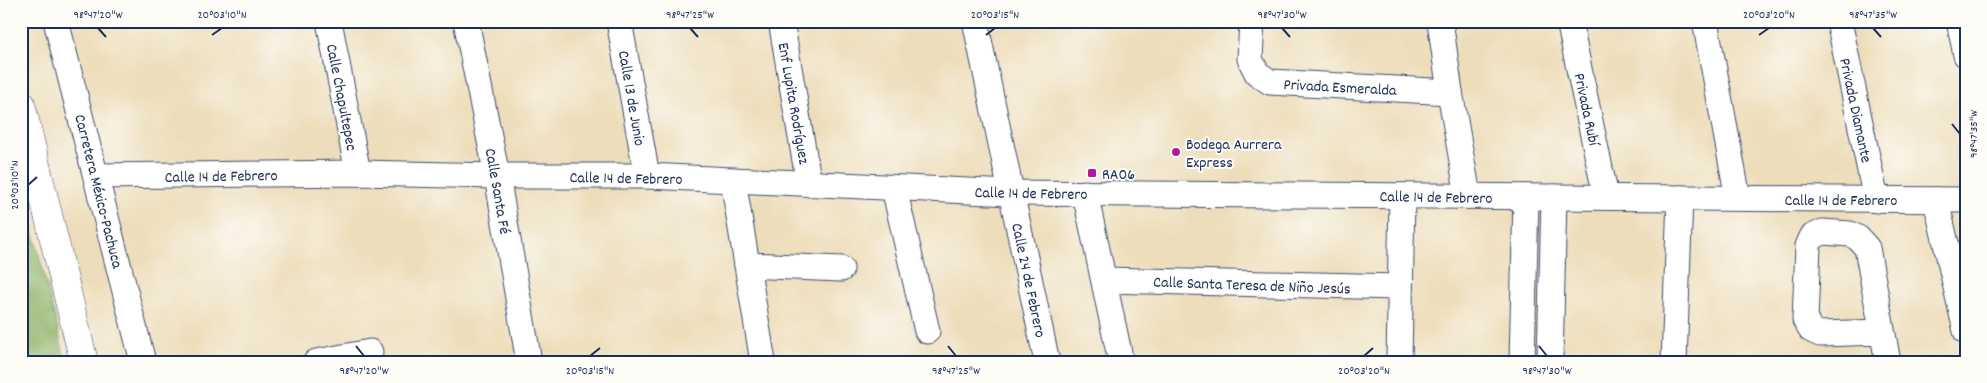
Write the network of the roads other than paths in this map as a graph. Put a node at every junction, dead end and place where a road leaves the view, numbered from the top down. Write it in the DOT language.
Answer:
graph roads {
  1 [pos="56,21"];
  2 [pos="329,21"];
  3 [pos="466,21"];
  4 [pos="619,21"];
  5 [pos="781,21"];
  6 [pos="975,21"];
  7 [pos="1252,21"];
  8 [pos="1440,21"];
  9 [pos="1569,21"];
  10 [pos="1704,21"];
  11 [pos="1839,21"];
  12 [pos="1959,21"];
  13 [pos="1966,55"];
  14 [pos="1450,92"];
  15 [pos="21,104"];
  16 [pos="21,152"];
  17 [pos="358,173"];
  18 [pos="96,176"];
  19 [pos="497,176"];
  20 [pos="647,176"];
  21 [pos="733,180"];
  22 [pos="809,184"];
  23 [pos="894,188"];
  24 [pos="1011,193"];
  25 [pos="1085,193"];
  26 [pos="1402,196"];
  27 [pos="1468,196"];
  28 [pos="1526,197"];
  29 [pos="1554,197"];
  30 [pos="1606,198"];
  31 [pos="1680,198"];
  32 [pos="1738,198"];
  33 [pos="1876,200"];
  34 [pos="1936,200"];
  35 [pos="1966,200"];
  36 [pos="747,264"];
  37 [pos="841,269"];
  38 [pos="1104,280"];
  39 [pos="1399,288"];
  40 [pos="927,331"];
  41 [pos="1966,331"];
  42 [pos="1881,332"];
  43 [pos="370,352"];
  44 [pos="73,362"];
  45 [pos="84,362"];
  46 [pos="143,362"];
  47 [pos="316,362"];
  48 [pos="529,362"];
  49 [pos="763,362"];
  50 [pos="1047,362"];
  51 [pos="1121,362"];
  52 [pos="1399,362"];
  53 [pos="1522,362"];
  54 [pos="1550,362"];
  55 [pos="1674,362"];
  56 [pos="1888,362"];
  1 -- 18 [label="street, Carretera México-Pachuca"];
  2 -- 17 [label="street, Calle Chapultepec"];
  3 -- 19 [label="street, Calle Santa Fé"];
  4 -- 20 [label="street, Calle 13 de Junio"];
  5 -- 22 [label="street, Enf Lupita Rodríguez"];
  6 -- 24 [label="street, Calle 24 de Febrero"];
  7 -- 14 [label="street, Privada Esmeralda"];
  8 -- 14 [label="street"];
  9 -- 30 [label="street, Privada Rubí"];
  10 -- 32 [label="street"];
  11 -- 33 [label="street, Privada Diamante"];
  12 -- 13 [label="street"];
  14 -- 27 [label="street"];
  15 -- 45 [label="highway"];
  16 -- 44 [label="street"];
  17 -- 18 [label="street, Calle 14 de Febrero"];
  17 -- 19 [label="street, Calle 14 de Febrero"];
  18 -- 46 [label="street, Carretera México-Pachuca"];
  19 -- 20 [label="street, Calle 14 de Febrero"];
  19 -- 48 [label="street, Calle Santa Fé"];
  20 -- 21 [label="street, Calle 14 de Febrero"];
  21 -- 22 [label="street, Calle 14 de Febrero"];
  21 -- 36 [label="street"];
  22 -- 23 [label="street, Calle 14 de Febrero"];
  23 -- 24 [label="street, Calle 14 de Febrero"];
  23 -- 40 [label="street"];
  24 -- 25 [label="street, Calle 14 de Febrero"];
  24 -- 50 [label="street, Calle 24 de Febrero"];
  25 -- 26 [label="street, Calle 14 de Febrero"];
  25 -- 38 [label="street"];
  26 -- 27 [label="street, Calle 14 de Febrero"];
  26 -- 39 [label="street"];
  27 -- 28 [label="street, Calle 14 de Febrero"];
  28 -- 29 [label="street, Calle 14 de Febrero"];
  28 -- 53 [label="street"];
  29 -- 30 [label="street, Calle 14 de Febrero"];
  29 -- 54 [label="street"];
  30 -- 31 [label="street, Calle 14 de Febrero"];
  31 -- 32 [label="street, Calle 14 de Febrero"];
  31 -- 55 [label="street"];
  32 -- 33 [label="street, Calle 14 de Febrero"];
  33 -- 34 [label="street, Calle 14 de Febrero"];
  34 -- 35 [label="street, Calle 14 de Febrero"];
  34 -- 41 [label="street"];
  36 -- 37 [label="street"];
  36 -- 49 [label="street"];
  38 -- 39 [label="street, Calle Santa Teresa de Niño Jesús"];
  38 -- 51 [label="street"];
  39 -- 52 [label="street"];
  42 -- 56 [label="street"];
  43 -- 47 [label="street"];
}
